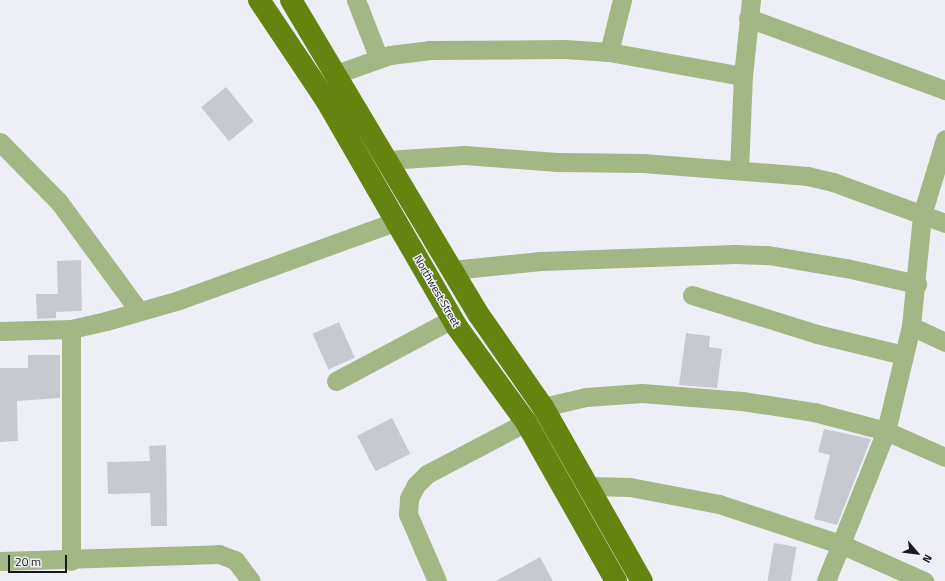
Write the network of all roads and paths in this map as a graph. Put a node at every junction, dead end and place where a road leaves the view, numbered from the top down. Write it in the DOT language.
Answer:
graph roads {
  1 [pos="259,0"];
  2 [pos="291,0"];
  3 [pos="356,0"];
  4 [pos="622,0"];
  5 [pos="750,9"];
  6 [pos="609,52"];
  7 [pos="379,59"];
  8 [pos="336,74"];
  9 [pos="743,76"];
  10 [pos="945,90"];
  11 [pos="945,139"];
  12 [pos="0,142"];
  13 [pos="386,160"];
  14 [pos="738,170"];
  15 [pos="922,215"];
  16 [pos="397,221"];
  17 [pos="945,223"];
  18 [pos="452,270"];
  19 [pos="917,284"];
  20 [pos="692,295"];
  21 [pos="139,311"];
  22 [pos="452,319"];
  23 [pos="911,326"];
  24 [pos="71,329"];
  25 [pos="0,331"];
  26 [pos="945,342"];
  27 [pos="904,355"];
  28 [pos="336,381"];
  29 [pos="543,407"];
  30 [pos="526,422"];
  31 [pos="886,431"];
  32 [pos="945,457"];
  33 [pos="590,486"];
  34 [pos="843,545"];
  35 [pos="0,561"];
  36 [pos="71,561"];
  37 [pos="251,581"];
  38 [pos="437,581"];
  39 [pos="616,581"];
  40 [pos="642,581"];
  41 [pos="826,581"];
  42 [pos="924,581"];
  1 -- 16 [label="main road, Northwest Street"];
  2 -- 8 [label="main road, Northwest Street"];
  3 -- 7 [label="street"];
  4 -- 6 [label="street"];
  5 -- 9 [label="street"];
  5 -- 10 [label="street"];
  6 -- 7 [label="street"];
  6 -- 9 [label="street"];
  7 -- 8 [label="street"];
  8 -- 13 [label="main road, Northwest Street"];
  9 -- 14 [label="street"];
  11 -- 15 [label="street"];
  12 -- 21 [label="street"];
  13 -- 14 [label="street"];
  13 -- 18 [label="main road, Northwest Street"];
  14 -- 15 [label="street"];
  15 -- 17 [label="street"];
  15 -- 19 [label="street"];
  16 -- 21 [label="street"];
  16 -- 22 [label="main road, Northwest Street"];
  18 -- 19 [label="street"];
  18 -- 29 [label="main road, Northwest Street"];
  19 -- 23 [label="street"];
  20 -- 27 [label="street"];
  21 -- 24 [label="street"];
  22 -- 28 [label="street"];
  22 -- 30 [label="main road, Northwest Street"];
  23 -- 26 [label="street"];
  23 -- 27 [label="street"];
  24 -- 25 [label="street"];
  24 -- 36 [label="street"];
  27 -- 31 [label="street"];
  29 -- 31 [label="street"];
  29 -- 33 [label="main road, Northwest Street"];
  30 -- 38 [label="street"];
  30 -- 39 [label="main road, Northwest Street"];
  31 -- 32 [label="street"];
  31 -- 34 [label="street"];
  33 -- 34 [label="street"];
  33 -- 40 [label="main road, Northwest Street"];
  34 -- 41 [label="street"];
  34 -- 42 [label="street"];
  35 -- 36 [label="street"];
  36 -- 37 [label="street"];
}
